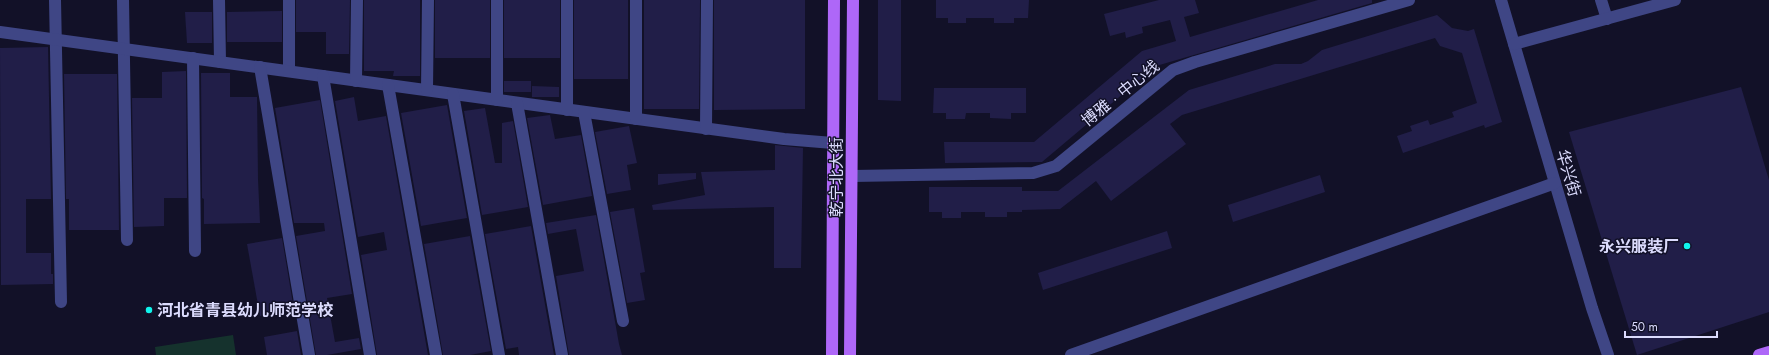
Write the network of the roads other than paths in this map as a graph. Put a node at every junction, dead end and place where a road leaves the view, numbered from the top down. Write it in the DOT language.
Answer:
graph roads {
  1 [pos="56,0"];
  2 [pos="123,0"];
  3 [pos="219,0"];
  4 [pos="289,0"];
  5 [pos="356,0"];
  6 [pos="428,0"];
  7 [pos="497,0"];
  8 [pos="567,0"];
  9 [pos="636,0"];
  10 [pos="707,0"];
  11 [pos="834,0"];
  12 [pos="853,0"];
  13 [pos="1409,0"];
  14 [pos="1502,0"];
  15 [pos="1601,0"];
  16 [pos="1670,1"];
  17 [pos="1607,19"];
  18 [pos="0,32"];
  19 [pos="56,39"];
  20 [pos="1514,44"];
  21 [pos="123,48"];
  22 [pos="193,58"];
  23 [pos="220,62"];
  24 [pos="260,67"];
  25 [pos="289,71"];
  26 [pos="323,76"];
  27 [pos="356,80"];
  28 [pos="388,85"];
  29 [pos="427,90"];
  30 [pos="452,94"];
  31 [pos="497,100"];
  32 [pos="518,103"];
  33 [pos="567,110"];
  34 [pos="584,112"];
  35 [pos="636,119"];
  36 [pos="706,128"];
  37 [pos="833,143"];
  38 [pos="852,176"];
  39 [pos="1555,183"];
  40 [pos="127,240"];
  41 [pos="195,251"];
  42 [pos="61,302"];
  43 [pos="623,321"];
  44 [pos="1769,352"];
  45 [pos="310,355"];
  46 [pos="370,355"];
  47 [pos="436,355"];
  48 [pos="499,355"];
  49 [pos="562,355"];
  50 [pos="832,355"];
  51 [pos="850,355"];
  52 [pos="1071,355"];
  53 [pos="1608,355"];
  54 [pos="1759,355"];
  1 -- 19 [label="street"];
  2 -- 21 [label="street"];
  3 -- 23 [label="street"];
  4 -- 25 [label="street"];
  5 -- 27 [label="street"];
  6 -- 29 [label="street"];
  7 -- 31 [label="street"];
  8 -- 33 [label="street"];
  9 -- 35 [label="street"];
  10 -- 36 [label="street"];
  11 -- 37 [label="main road, 乾宁北大街"];
  12 -- 38 [label="main road, 乾宁北大街"];
  13 -- 38 [label="street, 博雅 · 中心线"];
  14 -- 20 [label="street, 华兴街"];
  15 -- 17 [label="street"];
  16 -- 17 [label="street"];
  17 -- 20 [label="street"];
  18 -- 19 [label="street"];
  19 -- 21 [label="street"];
  19 -- 42 [label="street"];
  20 -- 39 [label="street, 华兴街"];
  21 -- 22 [label="street"];
  21 -- 40 [label="street"];
  22 -- 23 [label="street"];
  22 -- 41 [label="street"];
  23 -- 24 [label="street"];
  24 -- 25 [label="street"];
  24 -- 45 [label="street"];
  25 -- 26 [label="street"];
  26 -- 27 [label="street"];
  26 -- 46 [label="street"];
  27 -- 28 [label="street"];
  28 -- 29 [label="street"];
  28 -- 47 [label="street"];
  29 -- 30 [label="street"];
  30 -- 31 [label="street"];
  30 -- 48 [label="street"];
  31 -- 32 [label="street"];
  32 -- 33 [label="street"];
  32 -- 49 [label="street"];
  33 -- 34 [label="street"];
  34 -- 35 [label="street"];
  34 -- 43 [label="street"];
  35 -- 36 [label="street"];
  36 -- 37 [label="street"];
  37 -- 50 [label="main road, 乾宁北大街"];
  38 -- 51 [label="main road, 乾宁北大街"];
  39 -- 52 [label="street"];
  39 -- 53 [label="street, 华兴街"];
  44 -- 54 [label="main road"];
}
